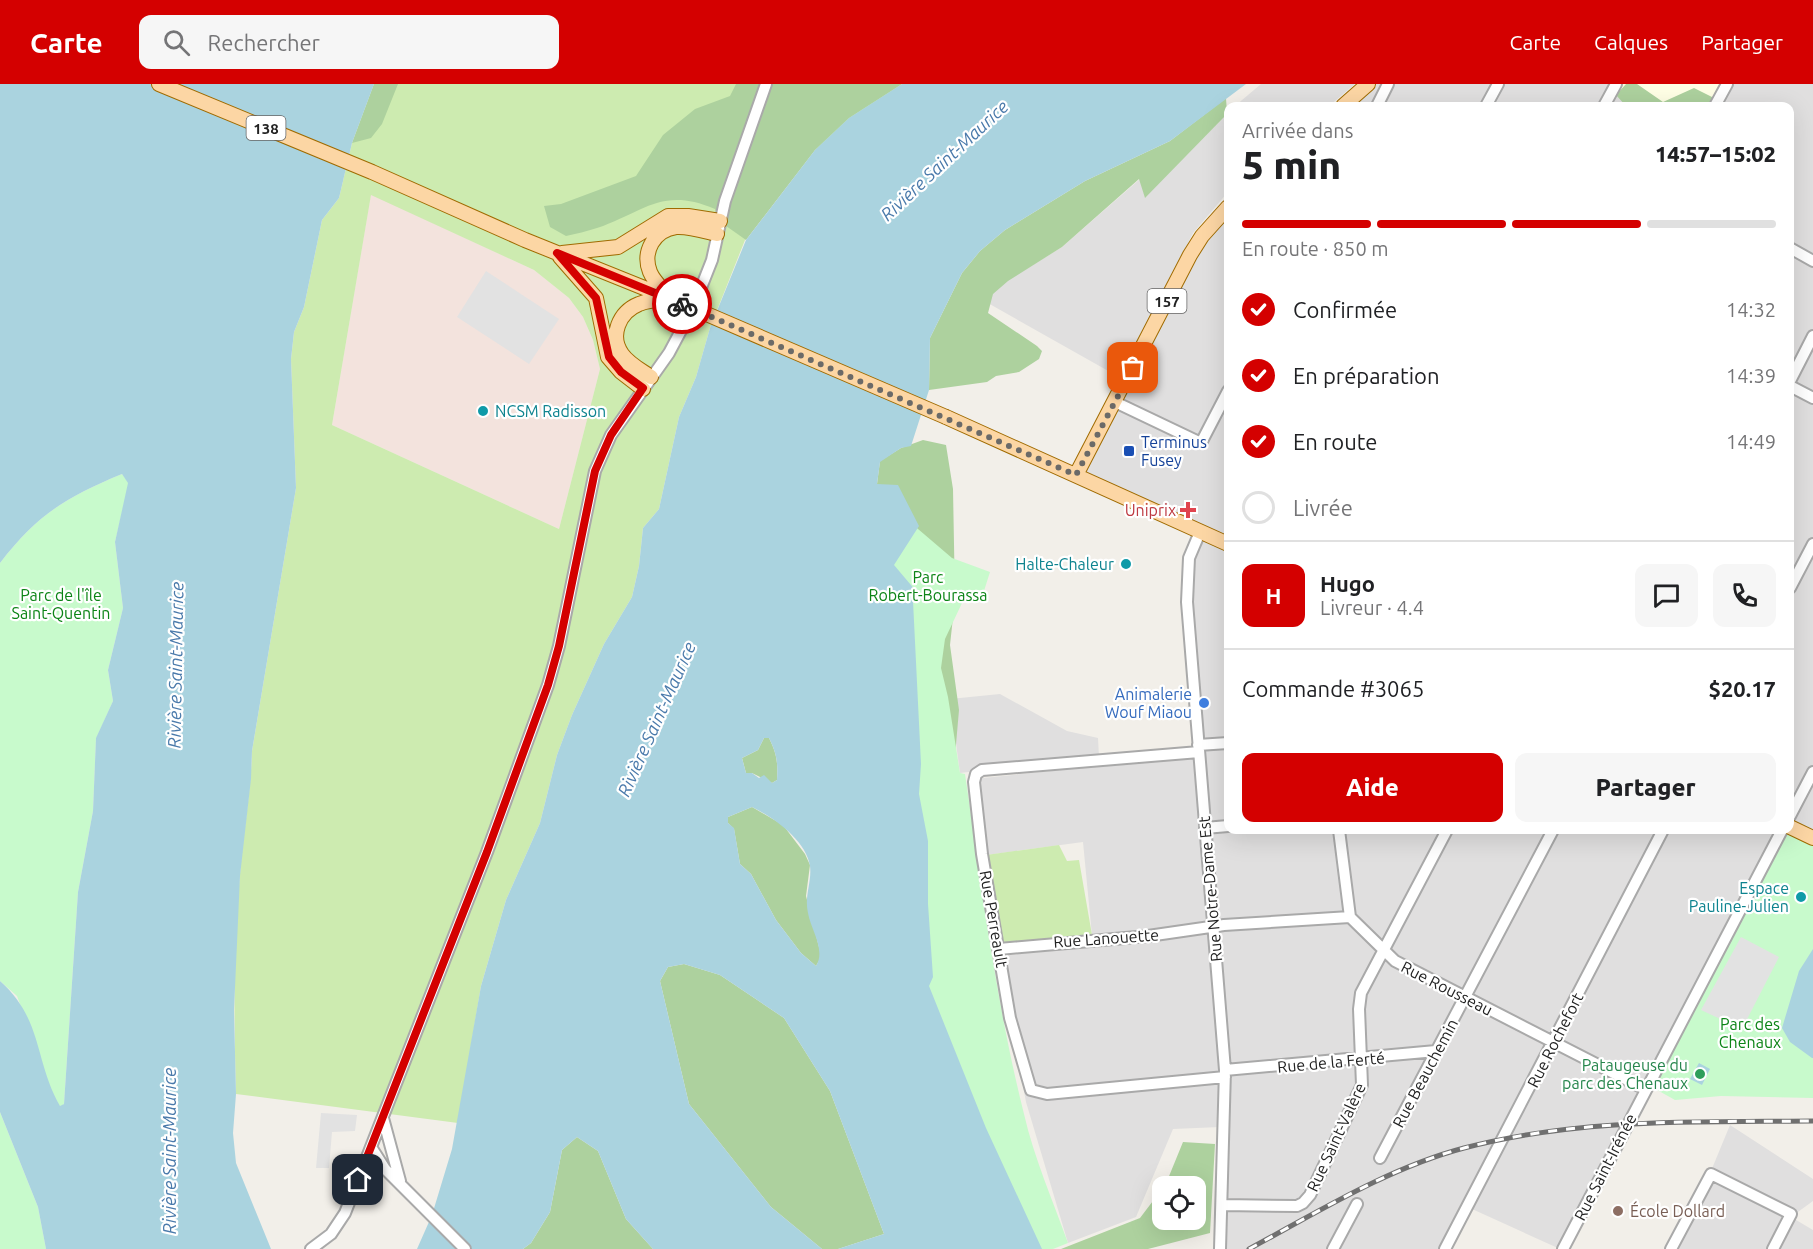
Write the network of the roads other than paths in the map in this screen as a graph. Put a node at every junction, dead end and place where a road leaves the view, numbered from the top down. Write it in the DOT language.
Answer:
graph roads {
  1 [pos="159,84"];
  2 [pos="766,84"];
  3 [pos="1368,84"];
  4 [pos="1388,84"];
  5 [pos="1498,84"];
  6 [pos="1616,84"];
  7 [pos="1726,84"];
  8 [pos="1348,102"];
  9 [pos="1379,102"];
  10 [pos="1488,102"];
  11 [pos="1606,102"];
  12 [pos="1717,102"];
  13 [pos="1224,212"];
  14 [pos="719,228"];
  15 [pos="1794,250"];
  16 [pos="557,253"];
  17 [pos="1813,261"];
  18 [pos="673,299"];
  19 [pos="1813,336"];
  20 [pos="1794,375"];
  21 [pos="647,383"];
  22 [pos="1794,386"];
  23 [pos="1813,398"];
  24 [pos="1224,399"];
  25 [pos="1115,402"];
  26 [pos="1076,475"];
  27 [pos="1200,531"];
  28 [pos="1224,542"];
  29 [pos="1813,544"];
  30 [pos="1794,580"];
  31 [pos="1224,744"];
  32 [pos="1198,748"];
  33 [pos="1813,772"];
  34 [pos="1794,808"];
  35 [pos="1224,826"];
  36 [pos="1205,828"];
  37 [pos="1794,829"];
  38 [pos="1340,834"];
  39 [pos="1445,834"];
  40 [pos="1551,834"];
  41 [pos="1661,834"];
  42 [pos="1780,834"];
  43 [pos="1813,838"];
  44 [pos="1350,917"];
  45 [pos="1214,927"];
  46 [pos="999,949"];
  47 [pos="1383,950"];
  48 [pos="1465,997"];
  49 [pos="1554,1043"];
  50 [pos="1436,1051"];
  51 [pos="1363,1059"];
  52 [pos="1225,1074"];
  53 [pos="1645,1089"];
  54 [pos="382,1116"];
  55 [pos="371,1148"];
  56 [pos="1380,1158"];
  57 [pos="403,1185"];
  58 [pos="1223,1204"];
  59 [pos="1357,1204"];
  60 [pos="311,1249"];
  61 [pos="465,1249"];
  62 [pos="1220,1249"];
  63 [pos="1333,1249"];
  64 [pos="1446,1249"];
  65 [pos="1563,1249"];
  66 [pos="1671,1249"];
  67 [pos="1773,1249"];
  1 -- 16 [label="main road, 138"];
  2 -- 14 [label="street"];
  3 -- 8 [label="main road"];
  4 -- 9 [label="street"];
  5 -- 10 [label="street"];
  6 -- 11 [label="street"];
  7 -- 12 [label="street"];
  13 -- 25 [label="main road, 157"];
  14 -- 16 [label="main road"];
  14 -- 18 [label="main road"];
  14 -- 21 [label="street"];
  15 -- 17 [label="street"];
  16 -- 18 [label="main road, 138"];
  16 -- 21 [label="main road"];
  18 -- 21 [label="main road"];
  18 -- 26 [label="main road, 138, bridge"];
  19 -- 20 [label="street"];
  21 -- 54 [label="street"];
  22 -- 23 [label="street"];
  24 -- 25 [label="street"];
  25 -- 26 [label="main road, 157"];
  26 -- 27 [label="main road, 138"];
  27 -- 28 [label="main road, 138"];
  27 -- 32 [label="street, Rue Notre-Dame Est"];
  29 -- 30 [label="street"];
  31 -- 32 [label="street"];
  32 -- 36 [label="street, Rue Notre-Dame Est"];
  32 -- 46 [label="street, Rue Perreault"];
  33 -- 34 [label="street"];
  35 -- 36 [label="street"];
  36 -- 45 [label="street, Rue Notre-Dame Est"];
  37 -- 43 [label="main road"];
  38 -- 44 [label="street"];
  39 -- 47 [label="street, Rue Saint-Valère"];
  40 -- 48 [label="street, Rue Beauchemin"];
  41 -- 49 [label="street, Rue Rochefort"];
  42 -- 53 [label="street, Rue Saint-Irénée"];
  44 -- 45 [label="street"];
  44 -- 47 [label="street, Rue Rousseau"];
  45 -- 46 [label="street, Rue Lanouette"];
  45 -- 52 [label="street, Rue Notre-Dame Est"];
  46 -- 52 [label="street, Rue Perreault"];
  47 -- 48 [label="street, Rue Rousseau"];
  47 -- 51 [label="street, Rue Saint-Valère"];
  48 -- 49 [label="street, Rue Rousseau"];
  48 -- 50 [label="street, Rue Beauchemin"];
  49 -- 53 [label="street, Rue Rousseau"];
  49 -- 64 [label="street, Rue Rochefort"];
  50 -- 51 [label="street, Rue de la Ferté"];
  50 -- 56 [label="street, Rue Beauchemin"];
  51 -- 52 [label="street, Rue de la Ferté"];
  51 -- 58 [label="street, Rue Saint-Valère"];
  52 -- 58 [label="street, Rue Notre-Dame Est"];
  53 -- 65 [label="street, Rue Saint-Irénée"];
  54 -- 55 [label="street"];
  54 -- 57 [label="street"];
  55 -- 57 [label="street"];
  55 -- 60 [label="street"];
  57 -- 61 [label="street"];
  58 -- 62 [label="street, Rue Notre-Dame Est"];
  59 -- 63 [label="street"];
  66 -- 67 [label="street"];
}
